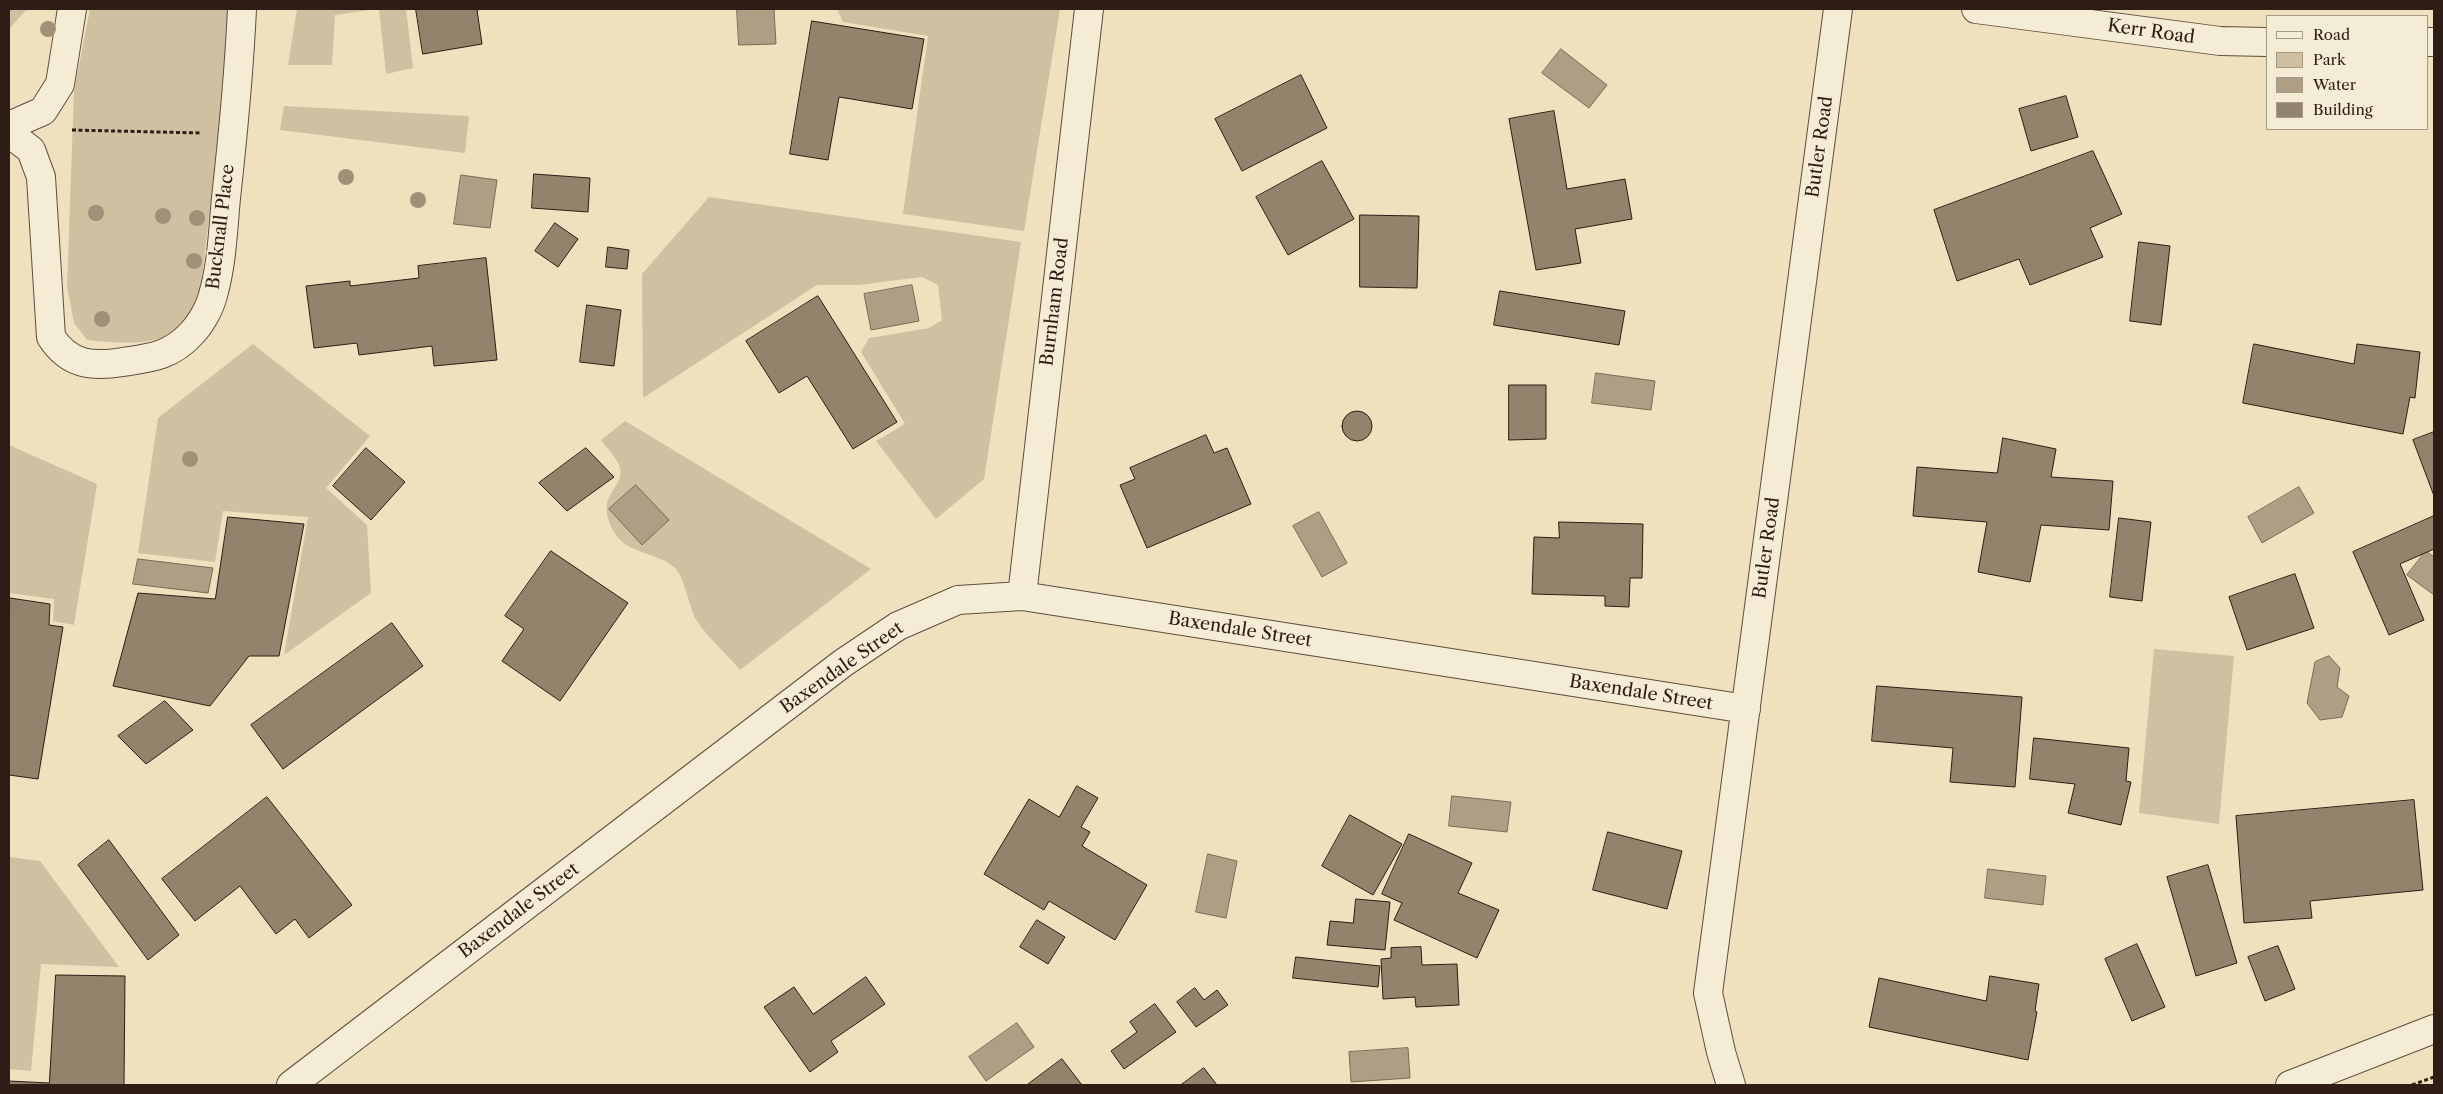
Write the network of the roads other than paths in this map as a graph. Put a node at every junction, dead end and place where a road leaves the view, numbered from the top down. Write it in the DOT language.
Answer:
graph roads {
  1 [pos="72,9"];
  2 [pos="242,9"];
  3 [pos="1089,9"];
  4 [pos="1838,9"];
  5 [pos="1976,9"];
  6 [pos="2266,42"];
  7 [pos="9,126"];
  8 [pos="9,134"];
  9 [pos="1022,596"];
  10 [pos="1746,709"];
  11 [pos="2434,1029"];
  12 [pos="291,1085"];
  13 [pos="1732,1085"];
  14 [pos="2290,1085"];
  1 -- 7 [label="street"];
  2 -- 8 [label="street, Bucknall Place"];
  3 -- 9 [label="street, Burnham Road"];
  4 -- 10 [label="street, Butler Road"];
  5 -- 6 [label="street, Kerr Road"];
  9 -- 10 [label="street, Baxendale Street"];
  9 -- 12 [label="street, Baxendale Street"];
  10 -- 13 [label="street, Butler Road"];
  11 -- 14 [label="street"];
}
